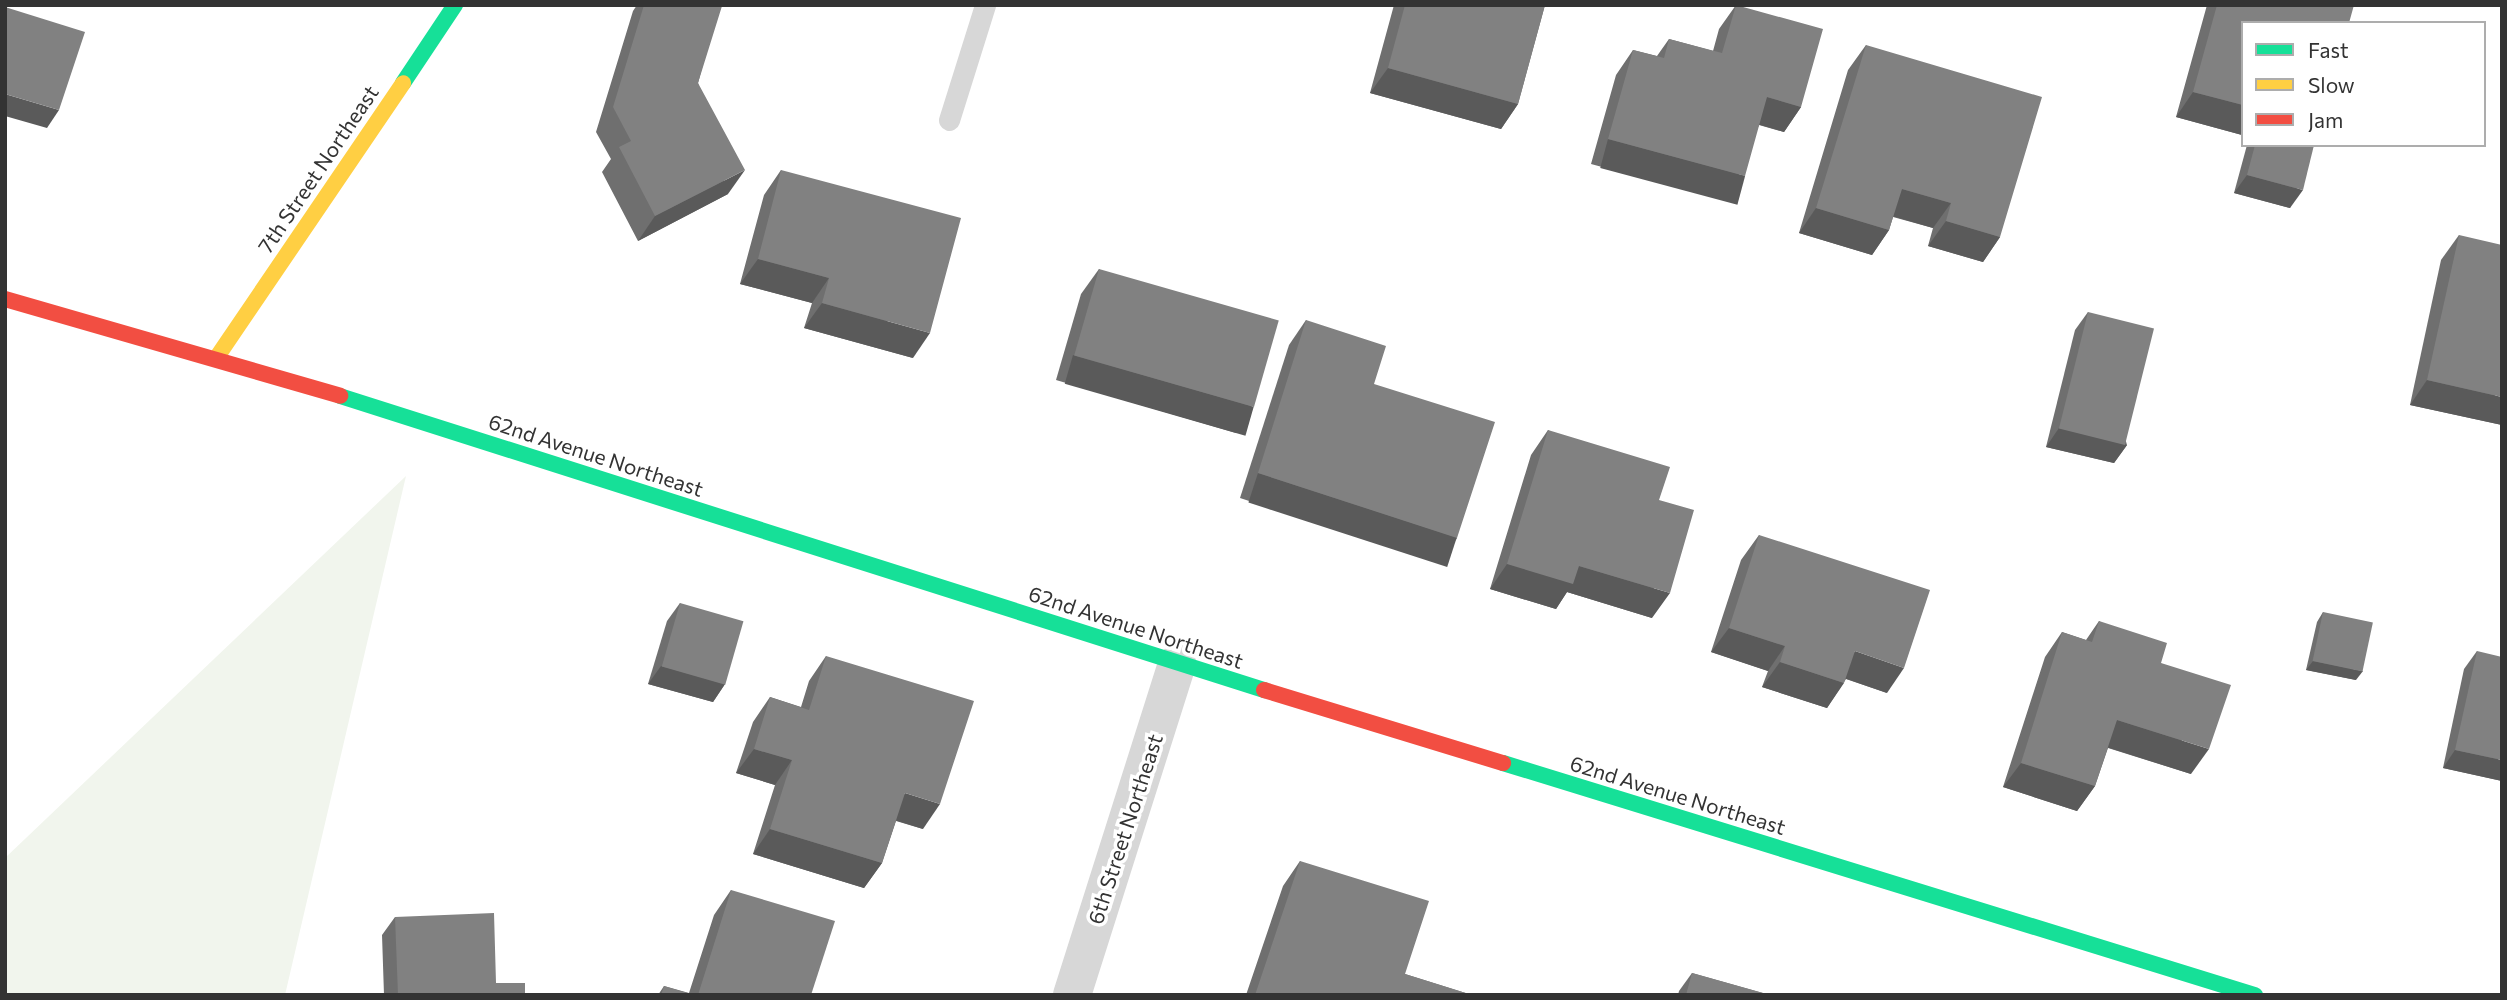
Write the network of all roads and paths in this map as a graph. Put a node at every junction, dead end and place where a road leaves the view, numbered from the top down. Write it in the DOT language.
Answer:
graph roads {
  1 [pos="455,5"];
  2 [pos="985,5"];
  3 [pos="949,120"];
  4 [pos="5,299"];
  5 [pos="217,357"];
  6 [pos="1177,663"];
  7 [pos="1072,995"];
  8 [pos="2255,995"];
  1 -- 5 [label="street, 7th Street Northeast"];
  2 -- 3 [label="lane"];
  4 -- 5 [label="street, 62nd Avenue Northeast"];
  5 -- 6 [label="street, 62nd Avenue Northeast"];
  6 -- 7 [label="street, 6th Street Northeast"];
  6 -- 8 [label="street, 62nd Avenue Northeast"];
}
